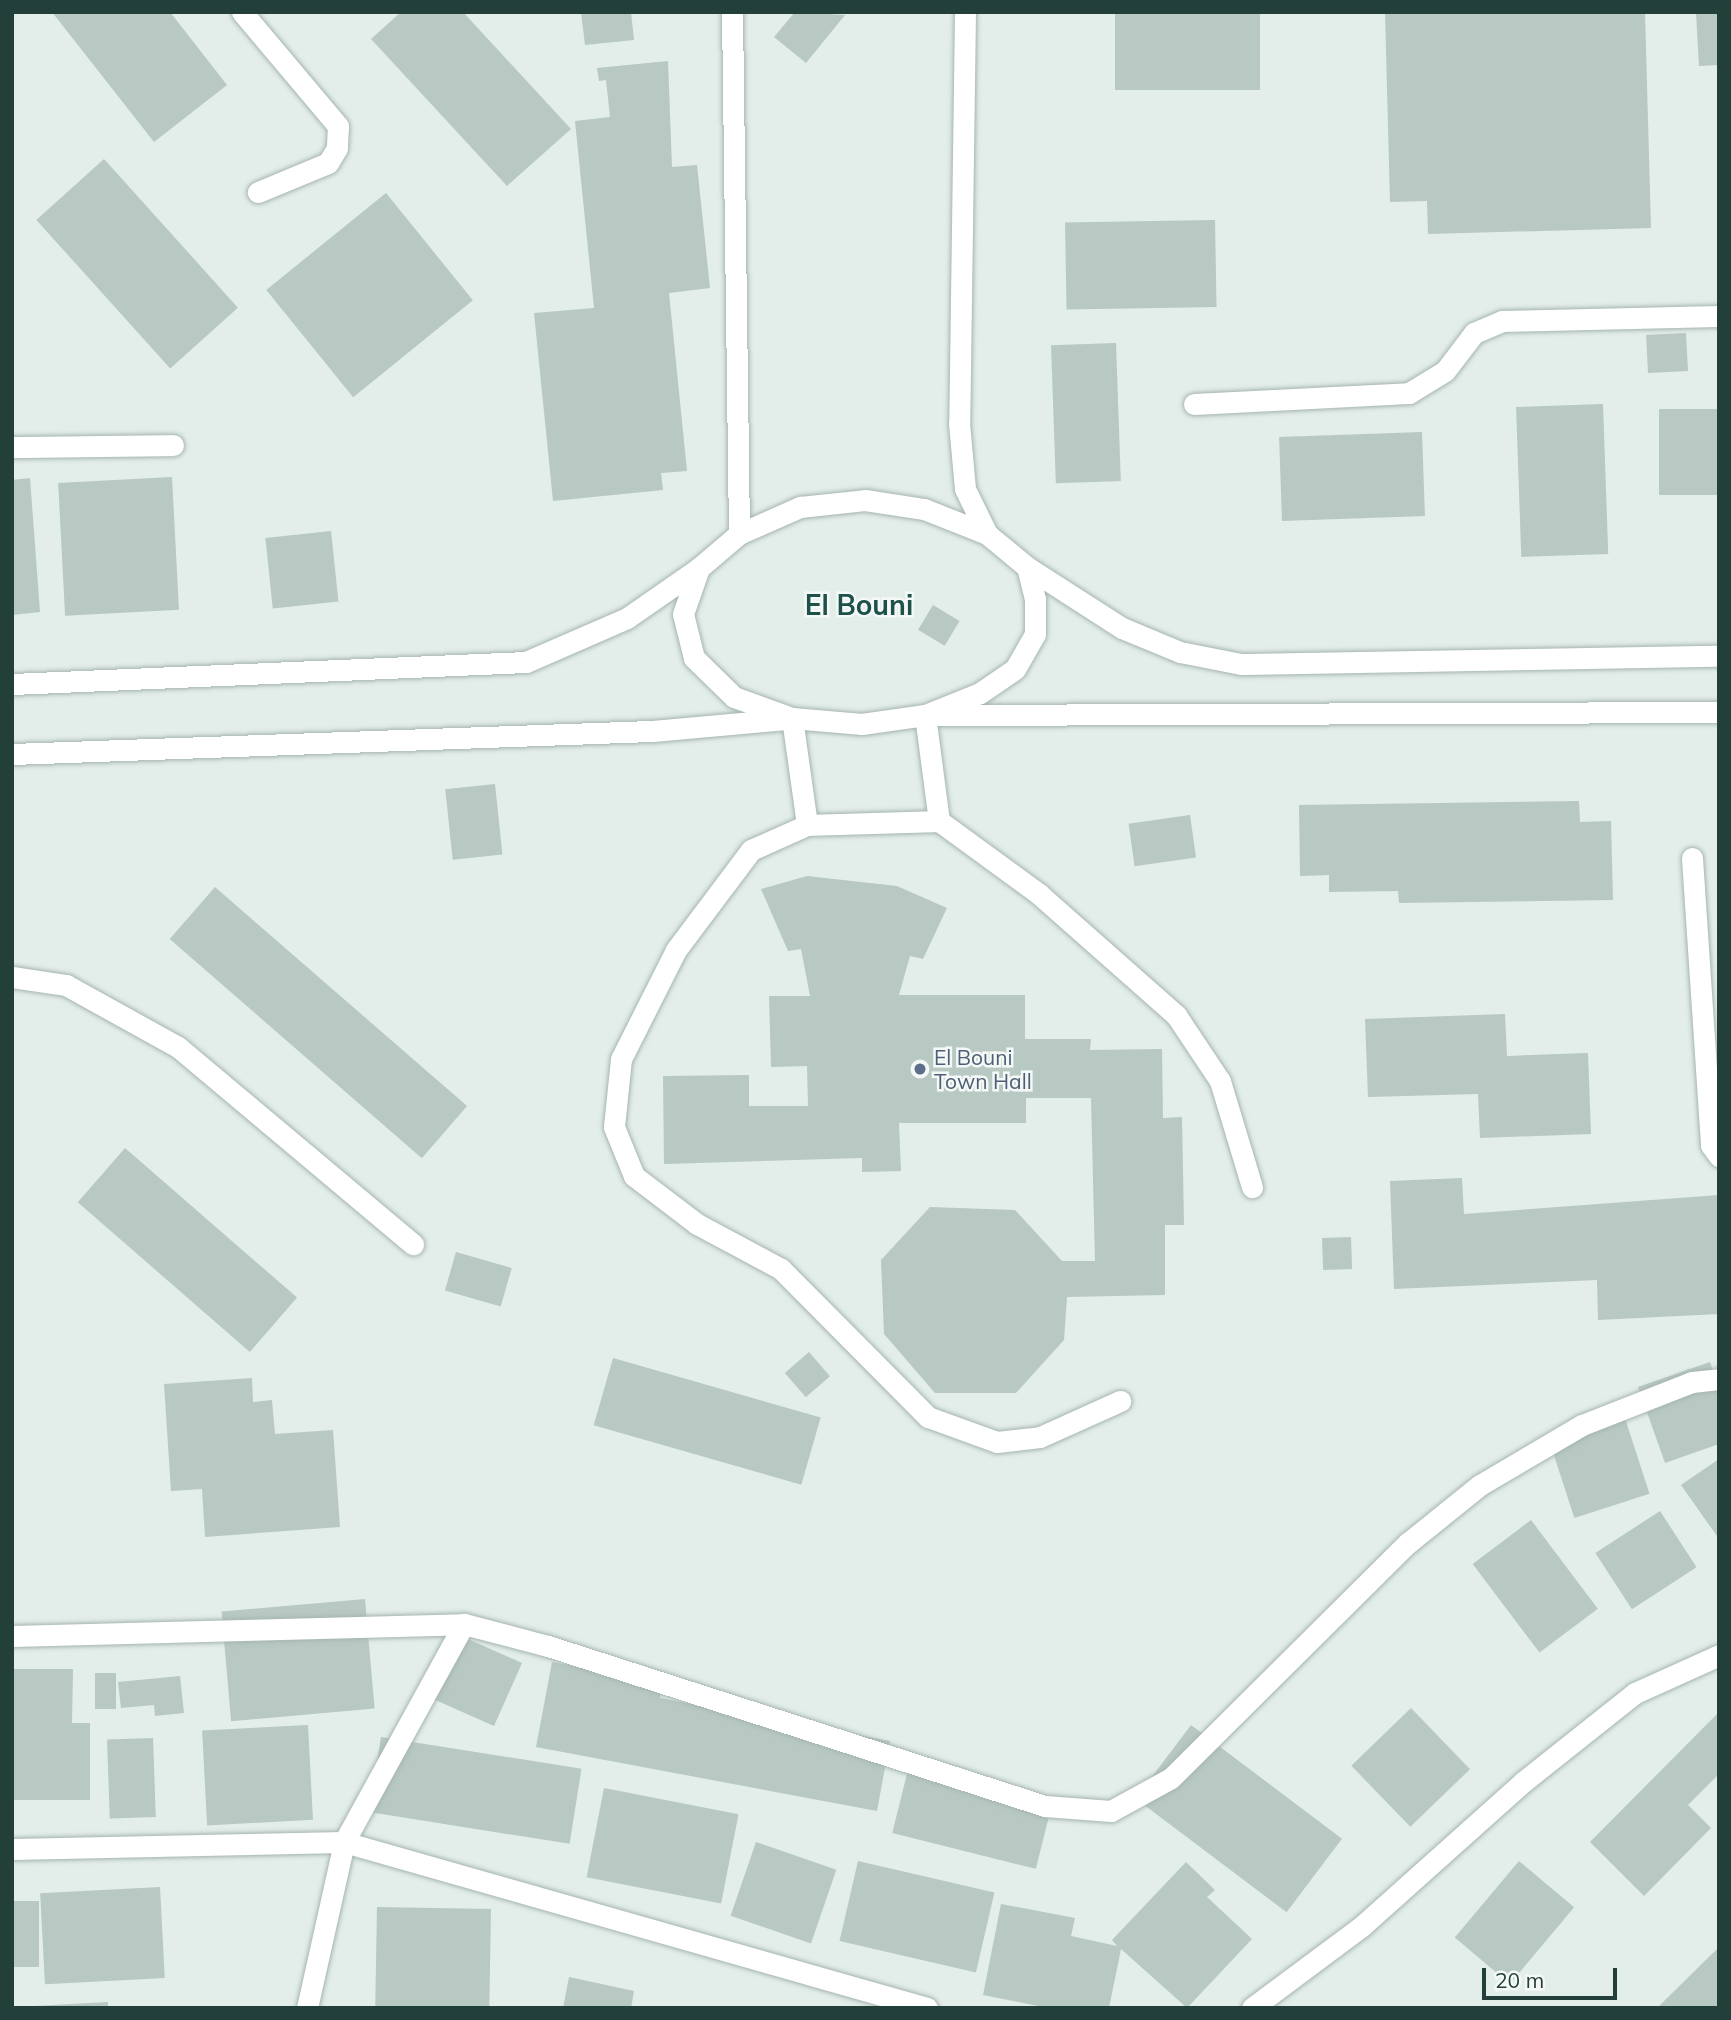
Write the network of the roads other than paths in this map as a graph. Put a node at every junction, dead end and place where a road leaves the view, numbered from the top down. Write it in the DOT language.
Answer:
graph roads {
  1 [pos="242,12"];
  2 [pos="732,12"];
  3 [pos="965,12"];
  4 [pos="258,192"];
  5 [pos="1719,316"];
  6 [pos="1194,404"];
  7 [pos="173,445"];
  8 [pos="12,447"];
  9 [pos="739,534"];
  10 [pos="987,534"];
  11 [pos="1027,567"];
  12 [pos="699,568"];
  13 [pos="1719,656"];
  14 [pos="12,684"];
  15 [pos="1719,712"];
  16 [pos="925,715"];
  17 [pos="792,718"];
  18 [pos="12,754"];
  19 [pos="939,821"];
  20 [pos="807,825"];
  21 [pos="1692,858"];
  22 [pos="12,977"];
  23 [pos="1719,1156"];
  24 [pos="1252,1187"];
  25 [pos="413,1244"];
  26 [pos="1719,1379"];
  27 [pos="1120,1401"];
  28 [pos="464,1624"];
  29 [pos="12,1636"];
  30 [pos="1719,1655"];
  31 [pos="344,1842"];
  32 [pos="12,1849"];
  33 [pos="307,2008"];
  34 [pos="927,2008"];
  35 [pos="1252,2008"];
  1 -- 4 [label="street"];
  2 -- 9 [label="street"];
  3 -- 10 [label="street"];
  5 -- 6 [label="street"];
  7 -- 8 [label="street"];
  9 -- 10 [label="street"];
  9 -- 12 [label="street"];
  10 -- 11 [label="street"];
  11 -- 13 [label="street"];
  11 -- 16 [label="street"];
  12 -- 14 [label="street"];
  12 -- 17 [label="street"];
  15 -- 16 [label="street"];
  16 -- 17 [label="street"];
  16 -- 19 [label="street"];
  17 -- 18 [label="street"];
  17 -- 20 [label="street"];
  19 -- 20 [label="street"];
  19 -- 24 [label="street"];
  20 -- 27 [label="street"];
  21 -- 23 [label="street"];
  22 -- 25 [label="street"];
  26 -- 28 [label="street"];
  28 -- 29 [label="street"];
  28 -- 31 [label="street"];
  30 -- 35 [label="street"];
  31 -- 32 [label="street"];
  31 -- 33 [label="street"];
  31 -- 34 [label="street"];
}
